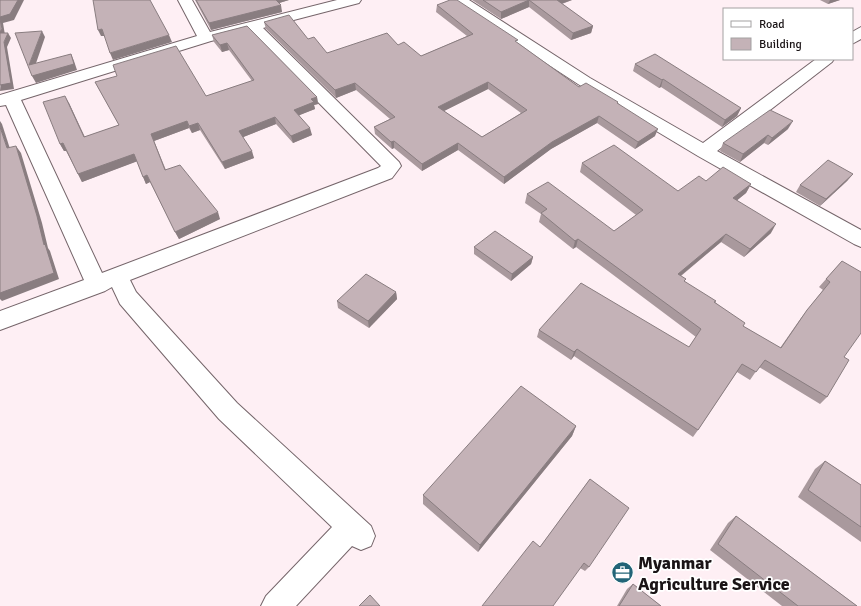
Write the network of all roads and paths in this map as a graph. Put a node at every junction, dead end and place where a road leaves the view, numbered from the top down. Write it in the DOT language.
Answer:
graph roads {
  1 [pos="185,0"];
  2 [pos="354,0"];
  3 [pos="459,0"];
  4 [pos="252,26"];
  5 [pos="861,32"];
  6 [pos="206,38"];
  7 [pos="853,38"];
  8 [pos="825,60"];
  9 [pos="6,99"];
  10 [pos="704,152"];
  11 [pos="861,239"];
  12 [pos="108,281"];
  13 [pos="0,321"];
  14 [pos="276,606"];
  1 -- 6 [label="street"];
  2 -- 4 [label="street"];
  3 -- 10 [label="street"];
  4 -- 6 [label="street"];
  4 -- 12 [label="street"];
  5 -- 7 [label="street"];
  6 -- 9 [label="street"];
  8 -- 10 [label="street"];
  9 -- 12 [label="street"];
  10 -- 11 [label="street"];
  12 -- 13 [label="street"];
  12 -- 14 [label="street"];
}
